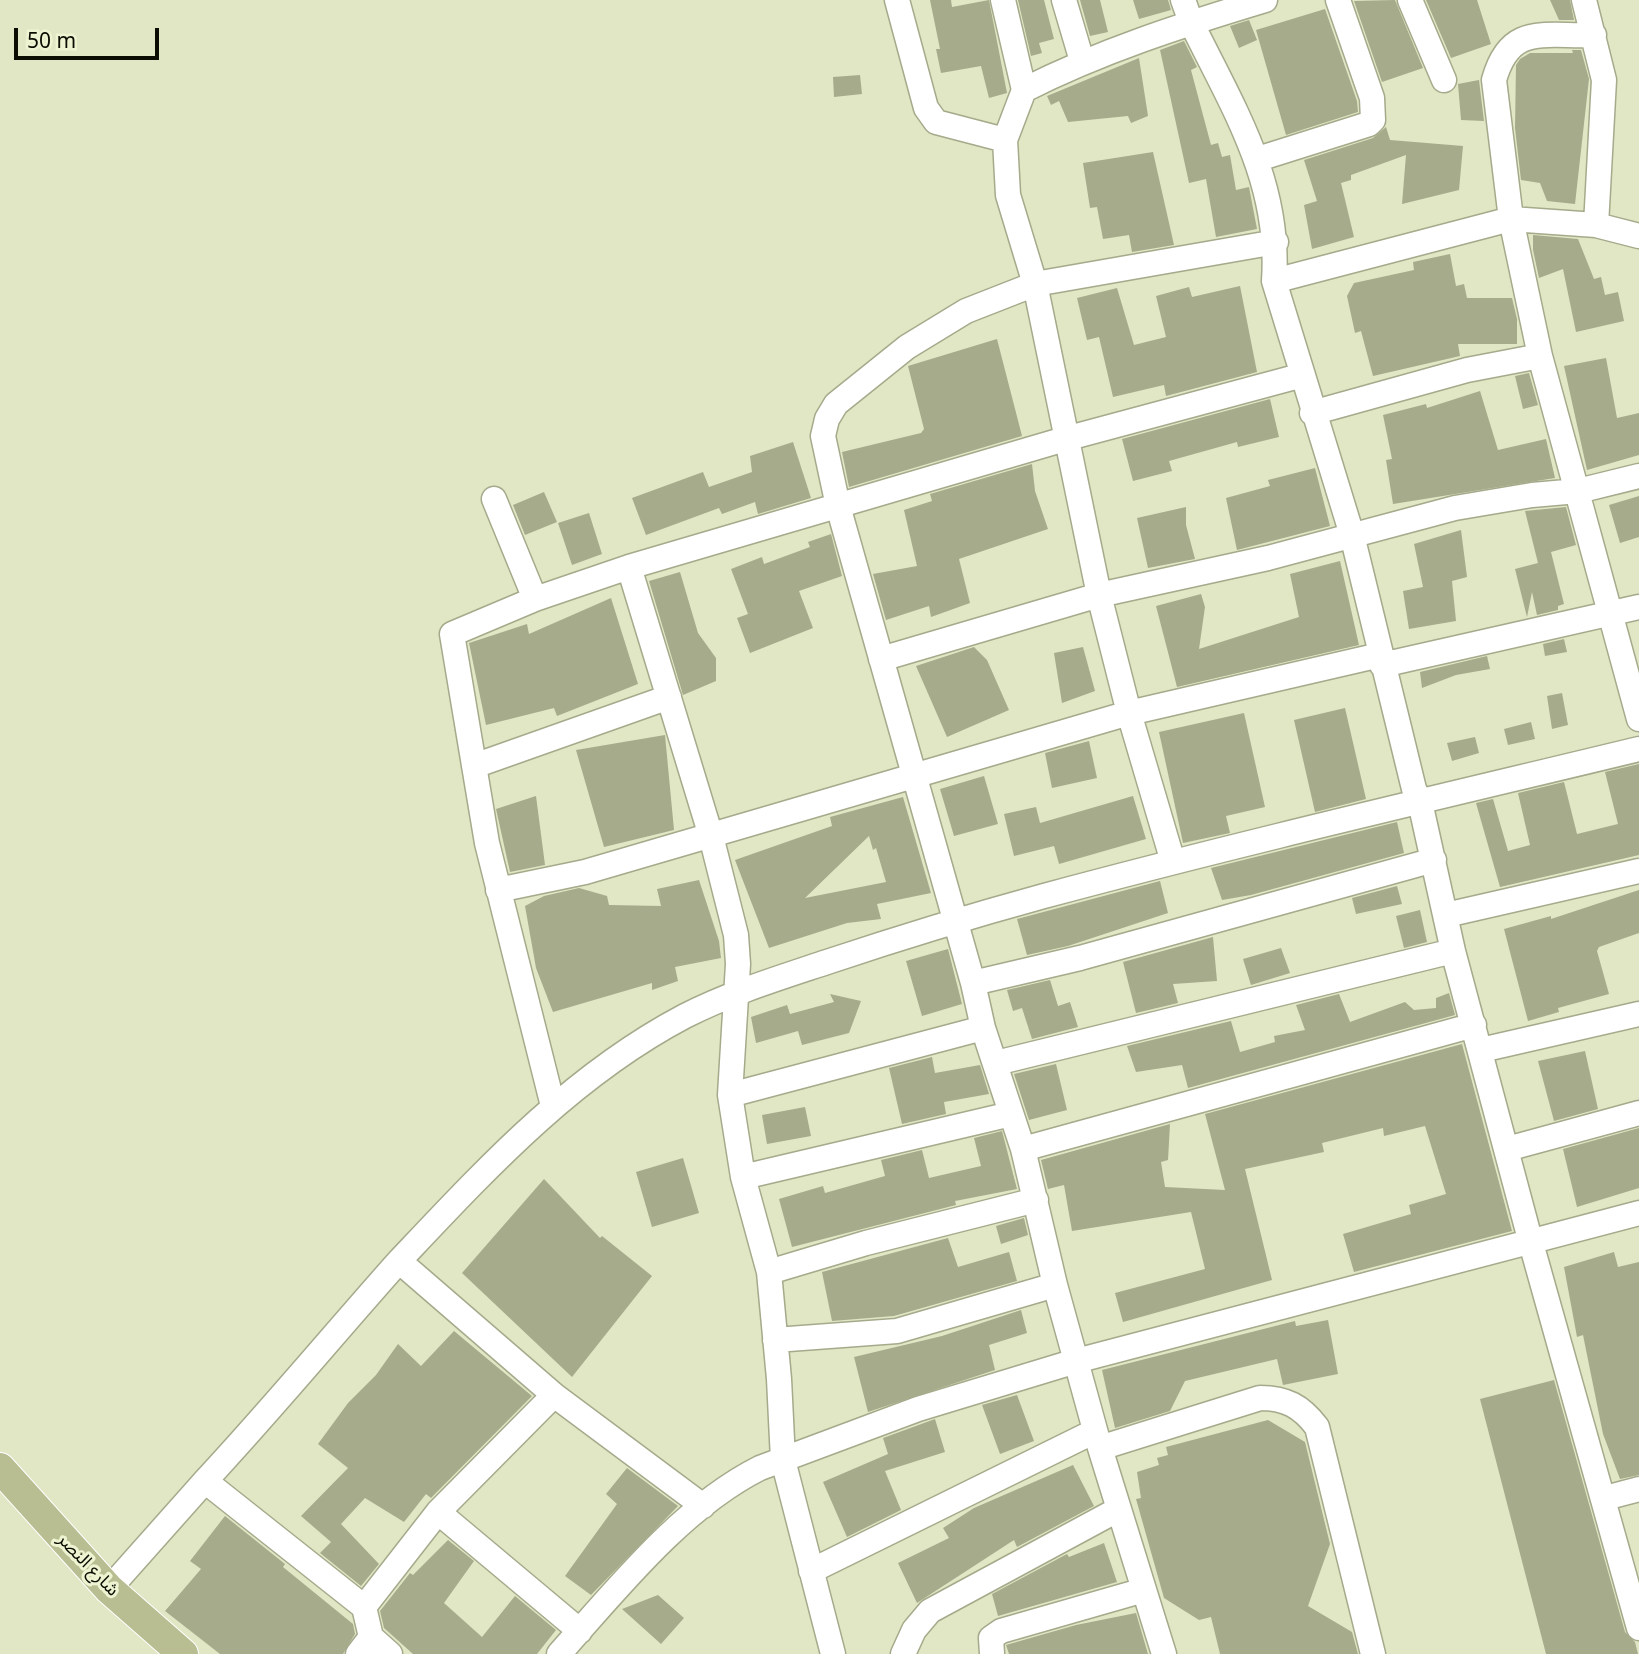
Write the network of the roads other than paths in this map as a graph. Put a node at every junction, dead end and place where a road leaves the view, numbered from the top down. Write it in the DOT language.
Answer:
graph roads {
  1 [pos="897,0"];
  2 [pos="1003,0"];
  3 [pos="1065,0"];
  4 [pos="1265,0"];
  5 [pos="1338,0"];
  6 [pos="1410,0"];
  7 [pos="1584,0"];
  8 [pos="1187,11"];
  9 [pos="1594,35"];
  10 [pos="1082,61"];
  11 [pos="1444,80"];
  12 [pos="1024,90"];
  13 [pos="1005,140"];
  14 [pos="1258,159"];
  15 [pos="1511,219"];
  16 [pos="1596,225"];
  17 [pos="1639,236"];
  18 [pos="1276,242"];
  19 [pos="1275,281"];
  20 [pos="1035,284"];
  21 [pos="1540,356"];
  22 [pos="1303,375"];
  23 [pos="1312,413"];
  24 [pos="1065,439"];
  25 [pos="1639,476"];
  26 [pos="1578,491"];
  27 [pos="494,499"];
  28 [pos="838,506"];
  29 [pos="1352,535"];
  30 [pos="629,568"];
  31 [pos="1099,595"];
  32 [pos="535,599"];
  33 [pos="1639,607"];
  34 [pos="1610,612"];
  35 [pos="881,659"];
  36 [pos="1381,660"];
  37 [pos="669,697"];
  38 [pos="1129,713"];
  39 [pos="1639,719"];
  40 [pos="1639,749"];
  41 [pos="474,766"];
  42 [pos="914,775"];
  43 [pos="1420,802"];
  44 [pos="711,836"];
  45 [pos="1434,860"];
  46 [pos="1173,862"];
  47 [pos="1639,871"];
  48 [pos="498,890"];
  49 [pos="1446,915"];
  50 [pos="955,920"];
  51 [pos="1453,951"];
  52 [pos="973,983"];
  53 [pos="736,993"];
  54 [pos="1639,1014"];
  55 [pos="1474,1026"];
  56 [pos="983,1028"];
  57 [pos="1481,1050"];
  58 [pos="996,1063"];
  59 [pos="730,1095"];
  60 [pos="553,1106"];
  61 [pos="1639,1113"];
  62 [pos="1011,1114"];
  63 [pos="1023,1149"];
  64 [pos="1507,1149"];
  65 [pos="743,1177"];
  66 [pos="1036,1200"];
  67 [pos="1639,1213"];
  68 [pos="1531,1243"];
  69 [pos="399,1261"];
  70 [pos="769,1272"];
  71 [pos="1055,1285"];
  72 [pos="775,1340"];
  73 [pos="1076,1361"];
  74 [pos="554,1395"];
  75 [pos="1097,1439"];
  76 [pos="783,1460"];
  77 [pos="0,1468"];
  78 [pos="205,1481"];
  79 [pos="1639,1489"];
  80 [pos="1605,1498"];
  81 [pos="703,1506"];
  82 [pos="1119,1509"];
  83 [pos="438,1512"];
  84 [pos="811,1571"];
  85 [pos="1632,1573"];
  86 [pos="109,1589"];
  87 [pos="1144,1590"];
  88 [pos="364,1607"];
  89 [pos="1639,1628"];
  90 [pos="580,1631"];
  91 [pos="364,1646"];
  92 [pos="183,1654"];
  93 [pos="390,1654"];
  94 [pos="559,1654"];
  95 [pos="833,1654"];
  96 [pos="902,1654"];
  97 [pos="992,1654"];
  98 [pos="1164,1654"];
  99 [pos="1373,1654"];
  1 -- 13 [label="street"];
  2 -- 12 [label="street"];
  3 -- 10 [label="street"];
  4 -- 8 [label="street"];
  5 -- 14 [label="street"];
  6 -- 11 [label="street"];
  7 -- 9 [label="street"];
  8 -- 10 [label="street"];
  8 -- 14 [label="street"];
  9 -- 15 [label="street"];
  9 -- 16 [label="street"];
  10 -- 12 [label="street"];
  12 -- 13 [label="street"];
  13 -- 20 [label="street"];
  14 -- 18 [label="street"];
  15 -- 16 [label="street"];
  15 -- 19 [label="street"];
  15 -- 21 [label="street"];
  16 -- 17 [label="street"];
  18 -- 19 [label="street"];
  18 -- 20 [label="street"];
  19 -- 22 [label="street"];
  20 -- 24 [label="street"];
  20 -- 28 [label="street"];
  21 -- 23 [label="street"];
  21 -- 26 [label="street"];
  22 -- 23 [label="street"];
  22 -- 24 [label="street"];
  23 -- 29 [label="street"];
  24 -- 28 [label="street"];
  24 -- 31 [label="street"];
  25 -- 26 [label="street"];
  26 -- 29 [label="street"];
  26 -- 34 [label="street"];
  27 -- 32 [label="street"];
  28 -- 30 [label="street"];
  28 -- 35 [label="street"];
  29 -- 31 [label="street"];
  29 -- 36 [label="street"];
  30 -- 32 [label="street"];
  30 -- 37 [label="street"];
  31 -- 35 [label="street"];
  31 -- 38 [label="street"];
  32 -- 41 [label="street"];
  33 -- 34 [label="street"];
  34 -- 36 [label="street"];
  34 -- 39 [label="street"];
  35 -- 42 [label="street"];
  36 -- 38 [label="street"];
  36 -- 43 [label="street"];
  37 -- 41 [label="street"];
  37 -- 44 [label="street"];
  38 -- 42 [label="street"];
  38 -- 46 [label="street"];
  40 -- 43 [label="street"];
  41 -- 48 [label="street"];
  42 -- 44 [label="street"];
  42 -- 50 [label="street"];
  43 -- 45 [label="street"];
  43 -- 46 [label="street"];
  44 -- 48 [label="street"];
  44 -- 53 [label="street"];
  45 -- 49 [label="street"];
  45 -- 52 [label="street"];
  46 -- 50 [label="street"];
  47 -- 49 [label="street"];
  48 -- 60 [label="street"];
  49 -- 51 [label="street"];
  50 -- 52 [label="street"];
  50 -- 53 [label="street"];
  51 -- 55 [label="street"];
  51 -- 58 [label="street"];
  52 -- 56 [label="street"];
  53 -- 59 [label="street"];
  53 -- 60 [label="street"];
  54 -- 57 [label="street"];
  55 -- 57 [label="street"];
  55 -- 63 [label="street"];
  56 -- 58 [label="street"];
  56 -- 59 [label="street"];
  57 -- 64 [label="street"];
  58 -- 62 [label="street"];
  59 -- 65 [label="street"];
  60 -- 69 [label="street"];
  61 -- 64 [label="street"];
  62 -- 63 [label="street"];
  62 -- 65 [label="street"];
  63 -- 66 [label="street"];
  64 -- 68 [label="street"];
  65 -- 70 [label="street"];
  66 -- 70 [label="street"];
  66 -- 71 [label="street"];
  67 -- 68 [label="street"];
  68 -- 73 [label="street"];
  68 -- 80 [label="street"];
  69 -- 74 [label="street"];
  69 -- 78 [label="street"];
  70 -- 72 [label="street"];
  71 -- 72 [label="street"];
  71 -- 73 [label="street"];
  72 -- 76 [label="street"];
  73 -- 75 [label="street"];
  73 -- 76 [label="street"];
  74 -- 81 [label="street"];
  74 -- 83 [label="street"];
  75 -- 82 [label="street"];
  75 -- 84 [label="street"];
  75 -- 99 [label="street"];
  76 -- 81 [label="street"];
  76 -- 84 [label="street"];
  77 -- 86 [label="main road, شارع النصر"];
  78 -- 86 [label="street"];
  78 -- 88 [label="street"];
  79 -- 80 [label="street"];
  80 -- 85 [label="street"];
  81 -- 90 [label="street"];
  82 -- 87 [label="street"];
  82 -- 96 [label="street"];
  83 -- 88 [label="street"];
  83 -- 90 [label="street"];
  84 -- 95 [label="street"];
  85 -- 89 [label="street"];
  86 -- 92 [label="main road, شارع النصر"];
  87 -- 97 [label="street"];
  87 -- 98 [label="street"];
  88 -- 91 [label="street"];
  90 -- 94 [label="street"];
  91 -- 93 [label="street"];
}
